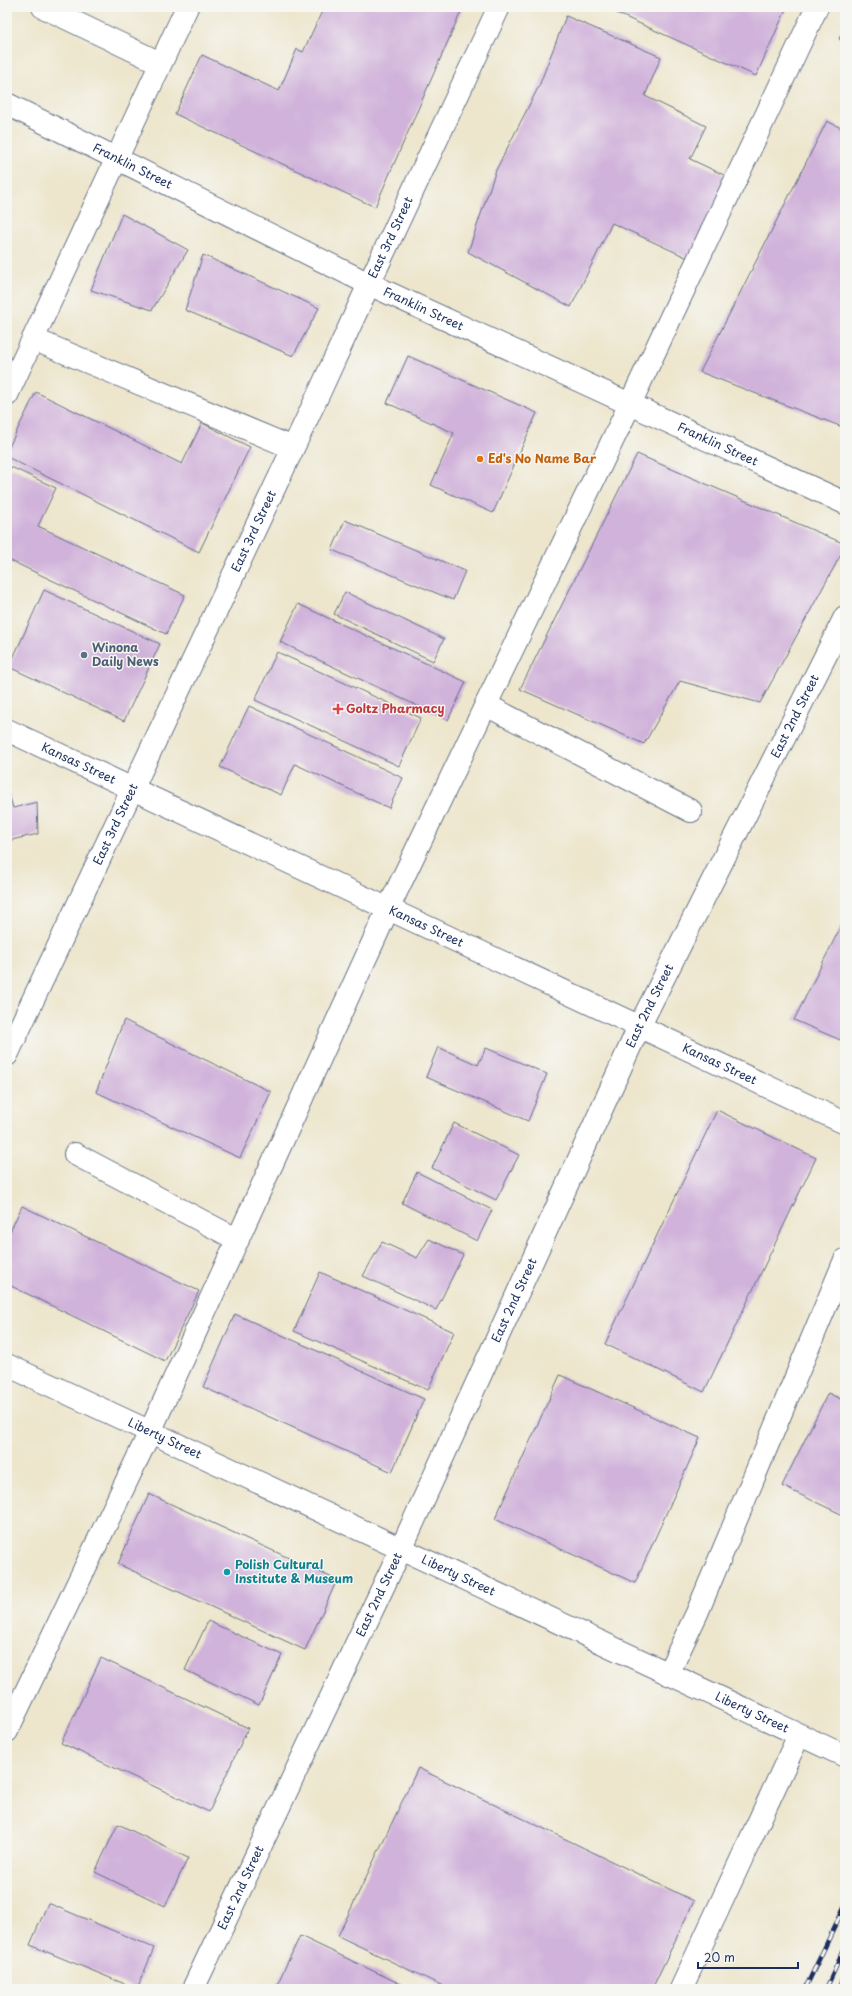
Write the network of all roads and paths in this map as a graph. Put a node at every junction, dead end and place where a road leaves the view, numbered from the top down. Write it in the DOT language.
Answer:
graph roads {
  1 [pos="43,7"];
  2 [pos="187,7"];
  3 [pos="499,7"];
  4 [pos="817,7"];
  5 [pos="160,63"];
  6 [pos="7,104"];
  7 [pos="116,158"];
  8 [pos="369,284"];
  9 [pos="33,339"];
  10 [pos="7,395"];
  11 [pos="630,404"];
  12 [pos="293,448"];
  13 [pos="845,503"];
  14 [pos="845,617"];
  15 [pos="486,705"];
  16 [pos="7,730"];
  17 [pos="132,789"];
  18 [pos="691,811"];
  19 [pos="388,909"];
  20 [pos="639,1027"];
  21 [pos="7,1055"];
  22 [pos="845,1123"];
  23 [pos="75,1154"];
  24 [pos="238,1240"];
  25 [pos="845,1260"];
  26 [pos="7,1365"];
  27 [pos="150,1432"];
  28 [pos="401,1549"];
  29 [pos="668,1674"];
  30 [pos="7,1731"];
  31 [pos="798,1735"];
  32 [pos="845,1756"];
  33 [pos="193,1989"];
  34 [pos="681,1989"];
  1 -- 5 [label="street"];
  2 -- 5 [label="street"];
  3 -- 8 [label="street, East 3rd Street"];
  4 -- 11 [label="street"];
  5 -- 7 [label="street"];
  6 -- 7 [label="street, Franklin Street"];
  7 -- 8 [label="street, Franklin Street"];
  7 -- 9 [label="street"];
  8 -- 11 [label="street, Franklin Street"];
  8 -- 12 [label="street, East 3rd Street"];
  9 -- 10 [label="street"];
  9 -- 12 [label="street"];
  11 -- 13 [label="street, Franklin Street"];
  11 -- 15 [label="street"];
  12 -- 17 [label="street, East 3rd Street"];
  14 -- 20 [label="street, East 2nd Street"];
  15 -- 18 [label="street"];
  15 -- 19 [label="street"];
  16 -- 17 [label="street, Kansas Street"];
  17 -- 19 [label="street, Kansas Street"];
  17 -- 21 [label="street, East 3rd Street"];
  19 -- 20 [label="street, Kansas Street"];
  19 -- 24 [label="street"];
  20 -- 22 [label="street, Kansas Street"];
  20 -- 28 [label="street, East 2nd Street"];
  23 -- 24 [label="street"];
  24 -- 27 [label="street"];
  25 -- 29 [label="street"];
  26 -- 27 [label="street, Liberty Street"];
  27 -- 28 [label="street, Liberty Street"];
  27 -- 30 [label="street"];
  28 -- 29 [label="street, Liberty Street"];
  28 -- 33 [label="street, East 2nd Street"];
  29 -- 31 [label="street, Liberty Street"];
  31 -- 32 [label="street, Liberty Street"];
  31 -- 34 [label="street"];
}
